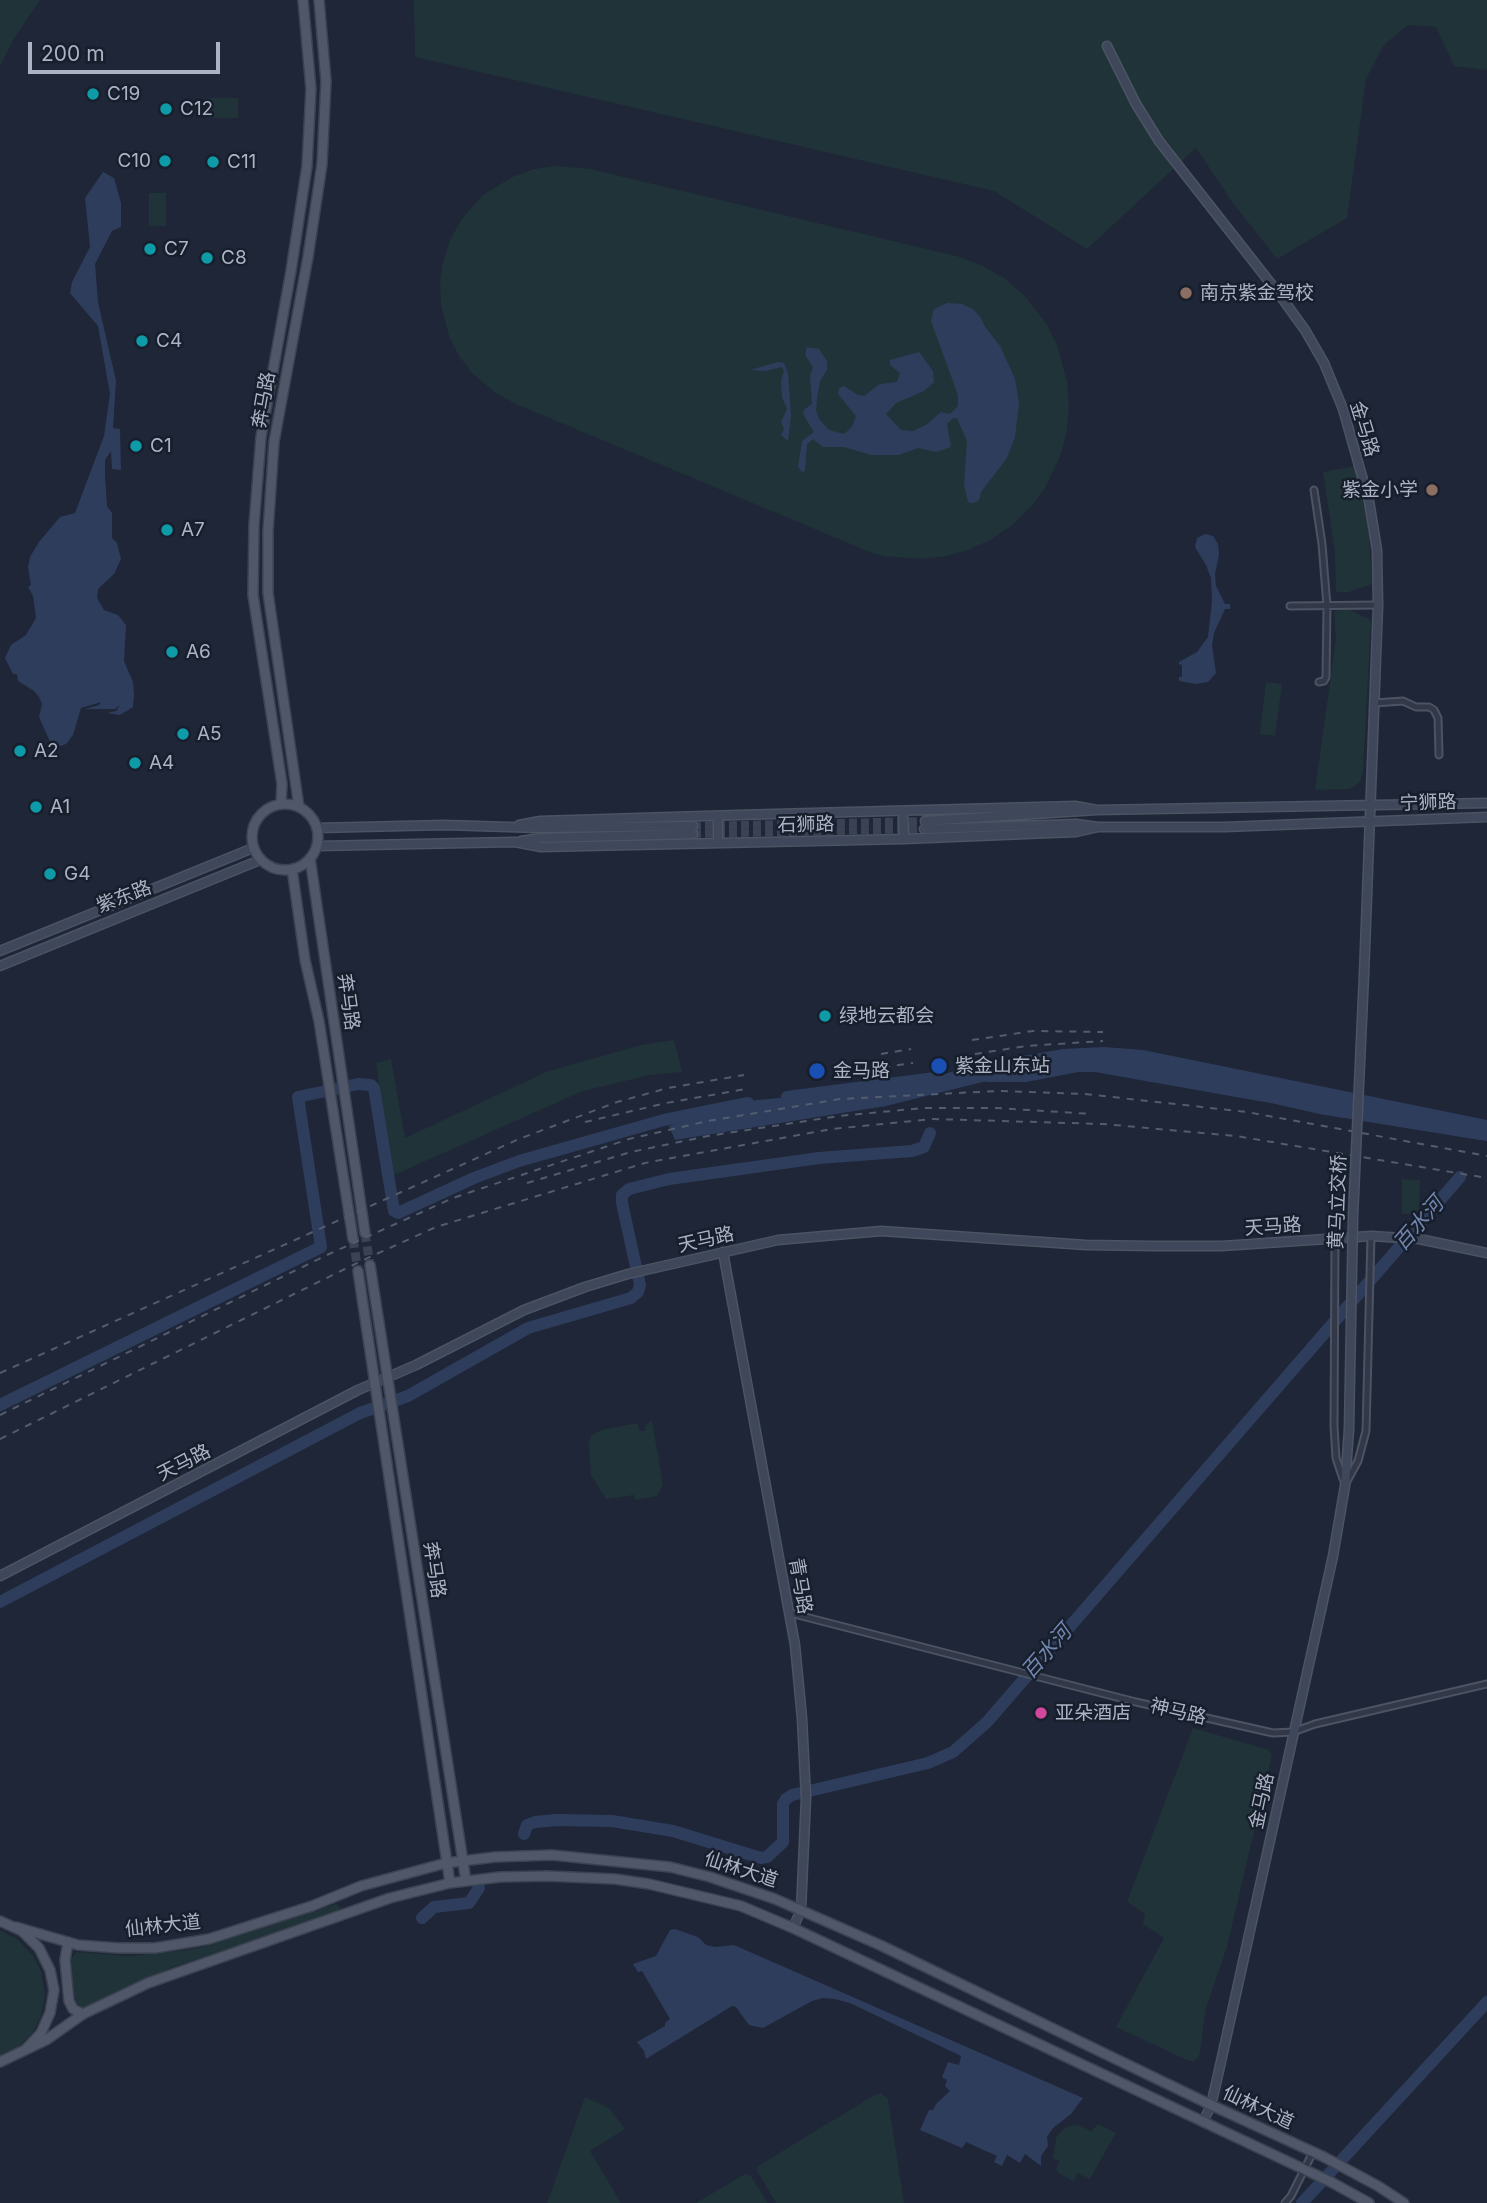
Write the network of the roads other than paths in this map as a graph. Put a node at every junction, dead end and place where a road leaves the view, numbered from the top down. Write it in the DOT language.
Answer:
graph roads {
  1 [pos="303,0"];
  2 [pos="318,0"];
  3 [pos="1107,46"];
  4 [pos="1314,491"];
  5 [pos="1378,605"];
  6 [pos="1290,606"];
  7 [pos="1327,606"];
  8 [pos="1319,682"];
  9 [pos="1374,703"];
  10 [pos="1439,755"];
  11 [pos="1487,803"];
  12 [pos="281,804"];
  13 [pos="1371,806"];
  14 [pos="299,807"];
  15 [pos="1097,810"];
  16 [pos="903,811"];
  17 [pos="718,816"];
  18 [pos="1487,817"];
  19 [pos="1370,821"];
  20 [pos="519,825"];
  21 [pos="1098,827"];
  22 [pos="317,828"];
  23 [pos="904,839"];
  24 [pos="515,842"];
  25 [pos="718,843"];
  26 [pos="317,846"];
  27 [pos="253,848"];
  28 [pos="310,858"];
  29 [pos="260,860"];
  30 [pos="292,869"];
  31 [pos="0,951"];
  32 [pos="0,965"];
  33 [pos="1364,975"];
  34 [pos="365,1233"];
  35 [pos="1371,1236"];
  36 [pos="353,1238"];
  37 [pos="1335,1238"];
  38 [pos="723,1252"];
  39 [pos="1487,1253"];
  40 [pos="370,1265"];
  41 [pos="359,1271"];
  42 [pos="387,1378"];
  43 [pos="374,1383"];
  44 [pos="1349,1429"];
  45 [pos="1345,1486"];
  46 [pos="0,1576"];
  47 [pos="790,1613"];
  48 [pos="1487,1684"];
  49 [pos="1293,1732"];
  50 [pos="463,1860"];
  51 [pos="446,1863"];
  52 [pos="466,1881"];
  53 [pos="450,1883"];
  54 [pos="744,1887"];
  55 [pos="737,1905"];
  56 [pos="801,1910"];
  57 [pos="2,1921"];
  58 [pos="16,1927"];
  59 [pos="793,1928"];
  60 [pos="68,1942"];
  61 [pos="83,2014"];
  62 [pos="21,2053"];
  63 [pos="0,2062"];
  64 [pos="0,2070"];
  65 [pos="1210,2105"];
  66 [pos="1203,2122"];
  67 [pos="1312,2152"];
  68 [pos="1308,2171"];
  69 [pos="1285,2203"];
  70 [pos="1369,2203"];
  71 [pos="1404,2203"];
  1 -- 12 [label="main road, 奔马路"];
  2 -- 14 [label="main road, 奔马路"];
  3 -- 5 [label="main road, 金马路"];
  4 -- 7 [label="street"];
  5 -- 7 [label="street"];
  5 -- 9 [label="main road, 金马路"];
  6 -- 7 [label="street"];
  7 -- 8 [label="street"];
  9 -- 10 [label="street"];
  9 -- 13 [label="main road, 金马路"];
  11 -- 13 [label="main road, 宁狮路"];
  12 -- 14 [label="main road"];
  12 -- 27 [label="main road"];
  13 -- 15 [label="main road, 石狮路"];
  13 -- 19 [label="main road, 金马路"];
  14 -- 22 [label="main road"];
  15 -- 16 [label="main road, 石狮路"];
  15 -- 21 [label="main road, 石狮路"];
  16 -- 17 [label="main road, 石狮路"];
  16 -- 23 [label="main road"];
  17 -- 20 [label="main road, 石狮路"];
  17 -- 25 [label="main road"];
  18 -- 19 [label="main road, 宁狮路"];
  19 -- 21 [label="main road, 石狮路"];
  19 -- 33 [label="main road, 金马路"];
  20 -- 22 [label="main road, 石狮路"];
  20 -- 24 [label="main road, 石狮路"];
  21 -- 23 [label="main road, 石狮路"];
  22 -- 26 [label="main road"];
  23 -- 25 [label="main road, 石狮路"];
  24 -- 25 [label="main road, 石狮路"];
  24 -- 26 [label="main road, 石狮路"];
  26 -- 28 [label="main road"];
  27 -- 29 [label="main road"];
  27 -- 31 [label="main road, 紫东路"];
  28 -- 30 [label="main road"];
  28 -- 34 [label="main road, 奔马路"];
  29 -- 30 [label="main road"];
  29 -- 32 [label="main road, 紫东路"];
  30 -- 36 [label="main road, 奔马路"];
  33 -- 44 [label="main road, 黄马立交桥, bridge"];
  35 -- 37 [label="main road, 天马路"];
  35 -- 39 [label="main road, 天马路"];
  35 -- 45 [label="street, 金马路"];
  37 -- 38 [label="main road, 天马路"];
  37 -- 45 [label="street, 金马路"];
  38 -- 42 [label="main road, 天马路"];
  38 -- 47 [label="main road, 青马路"];
  40 -- 42 [label="main road, 奔马路"];
  41 -- 43 [label="main road, 奔马路"];
  42 -- 43 [label="main road, 天马路"];
  42 -- 50 [label="main road, 奔马路"];
  43 -- 46 [label="main road, 天马路"];
  43 -- 51 [label="main road, 奔马路"];
  44 -- 45 [label="main road, 金马路"];
  45 -- 49 [label="main road, 金马路"];
  47 -- 49 [label="street, 神马路"];
  47 -- 56 [label="main road, 青马路"];
  48 -- 49 [label="street, 神马路"];
  49 -- 65 [label="main road, 金马路"];
  50 -- 51 [label="main road, 仙林大道"];
  50 -- 52 [label="main road, 奔马路"];
  50 -- 54 [label="main road, 仙林大道"];
  51 -- 53 [label="main road, 奔马路"];
  51 -- 60 [label="main road, 仙林大道"];
  52 -- 53 [label="main road, 仙林大道"];
  52 -- 55 [label="main road, 仙林大道"];
  53 -- 61 [label="main road, 仙林大道"];
  54 -- 55 [label="main road"];
  54 -- 56 [label="main road, 仙林大道"];
  55 -- 59 [label="main road, 仙林大道"];
  56 -- 59 [label="main road, 青马路"];
  56 -- 65 [label="main road, 仙林大道"];
  57 -- 58 [label="main road"];
  58 -- 60 [label="main road, 仙林大道"];
  58 -- 62 [label="main road"];
  59 -- 66 [label="main road, 仙林大道"];
  60 -- 61 [label="main road"];
  61 -- 62 [label="main road, 仙林大道"];
  62 -- 63 [label="main road"];
  62 -- 64 [label="main road"];
  65 -- 66 [label="main road, 金马路"];
  65 -- 67 [label="main road, 仙林大道"];
  66 -- 68 [label="main road, 仙林大道"];
  67 -- 68 [label="street"];
  67 -- 71 [label="main road, 仙林大道"];
  68 -- 69 [label="street"];
  68 -- 70 [label="main road, 仙林大道"];
}
